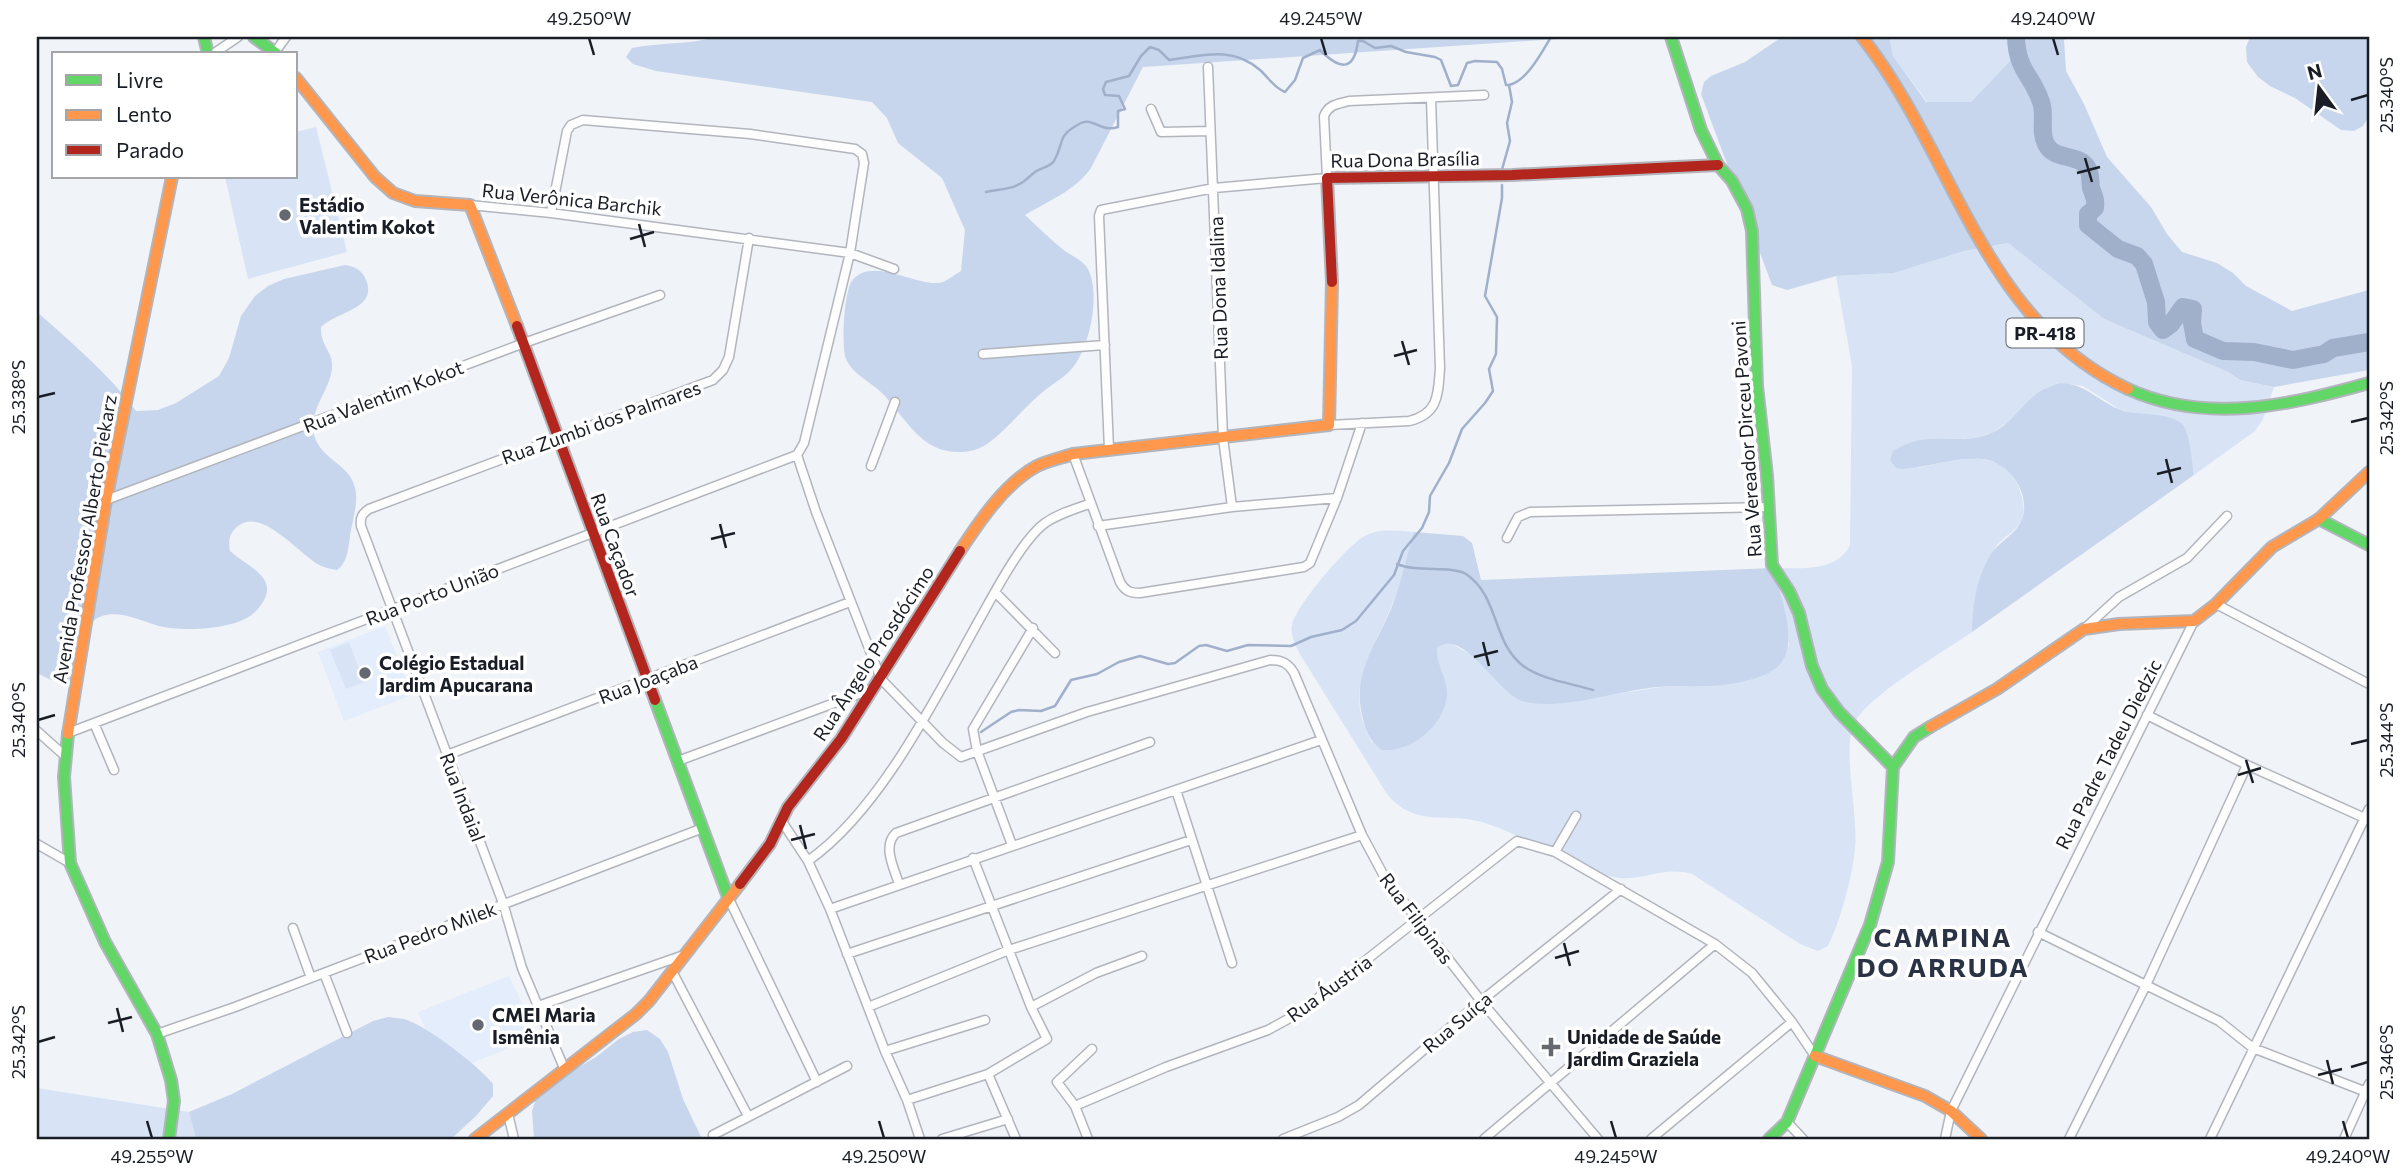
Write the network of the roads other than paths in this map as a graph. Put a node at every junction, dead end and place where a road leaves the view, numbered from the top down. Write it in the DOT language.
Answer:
graph roads {
  1 [pos="238,37"];
  2 [pos="254,37"];
  3 [pos="286,37"];
  4 [pos="1671,37"];
  5 [pos="1862,37"];
  6 [pos="214,52"];
  7 [pos="275,52"];
  8 [pos="277,52"];
  9 [pos="1208,68"];
  10 [pos="298,81"];
  11 [pos="1484,95"];
  12 [pos="1431,99"];
  13 [pos="1151,108"];
  14 [pos="1210,131"];
  15 [pos="1718,165"];
  16 [pos="1433,175"];
  17 [pos="172,178"];
  18 [pos="1327,178"];
  19 [pos="1214,188"];
  20 [pos="470,205"];
  21 [pos="551,213"];
  22 [pos="749,238"];
  23 [pos="850,253"];
  24 [pos="894,269"];
  25 [pos="660,295"];
  26 [pos="524,343"];
  27 [pos="1105,345"];
  28 [pos="983,354"];
  29 [pos="2369,383"];
  30 [pos="895,402"];
  31 [pos="1362,423"];
  32 [pos="1329,425"];
  33 [pos="559,437"];
  34 [pos="1223,438"];
  35 [pos="1109,449"];
  36 [pos="1073,454"];
  37 [pos="797,455"];
  38 [pos="870,466"];
  39 [pos="2369,472"];
  40 [pos="1337,498"];
  41 [pos="106,500"];
  42 [pos="1089,504"];
  43 [pos="1769,507"];
  44 [pos="1232,508"];
  45 [pos="2227,516"];
  46 [pos="2319,519"];
  47 [pos="361,526"];
  48 [pos="1098,526"];
  49 [pos="592,531"];
  50 [pos="1507,538"];
  51 [pos="2369,545"];
  52 [pos="995,592"];
  53 [pos="850,602"];
  54 [pos="2216,604"];
  55 [pos="392,610"];
  56 [pos="2194,621"];
  57 [pos="1033,628"];
  58 [pos="2084,629"];
  59 [pos="1055,653"];
  60 [pos="647,680"];
  61 [pos="878,684"];
  62 [pos="2369,684"];
  63 [pos="2147,715"];
  64 [pos="922,721"];
  65 [pos="94,723"];
  66 [pos="37,731"];
  67 [pos="68,733"];
  68 [pos="1321,740"];
  69 [pos="1150,742"];
  70 [pos="977,751"];
  71 [pos="447,755"];
  72 [pos="65,756"];
  73 [pos="678,761"];
  74 [pos="2247,765"];
  75 [pos="1893,767"];
  76 [pos="114,770"];
  77 [pos="1176,790"];
  78 [pos="996,798"];
  79 [pos="2369,809"];
  80 [pos="1576,816"];
  81 [pos="2367,819"];
  82 [pos="781,820"];
  83 [pos="703,828"];
  84 [pos="1362,835"];
  85 [pos="1191,840"];
  86 [pos="37,844"];
  87 [pos="1012,845"];
  88 [pos="1555,852"];
  89 [pos="973,858"];
  90 [pos="808,861"];
  91 [pos="70,863"];
  92 [pos="899,884"];
  93 [pos="1206,886"];
  94 [pos="1621,890"];
  95 [pos="728,897"];
  96 [pos="503,903"];
  97 [pos="992,907"];
  98 [pos="830,909"];
  99 [pos="1417,921"];
  100 [pos="293,928"];
  101 [pos="2038,932"];
  102 [pos="1715,944"];
  103 [pos="1009,950"];
  104 [pos="847,954"];
  105 [pos="685,955"];
  106 [pos="1142,956"];
  107 [pos="1232,964"];
  108 [pos="324,973"];
  109 [pos="673,973"];
  110 [pos="311,978"];
  111 [pos="2146,985"];
  112 [pos="1481,1001"];
  113 [pos="538,1006"];
  114 [pos="867,1007"];
  115 [pos="1031,1007"];
  116 [pos="985,1020"];
  117 [pos="1793,1022"];
  118 [pos="347,1033"];
  119 [pos="157,1034"];
  120 [pos="2253,1048"];
  121 [pos="1092,1049"];
  122 [pos="885,1051"];
  123 [pos="1815,1056"];
  124 [pos="847,1066"];
  125 [pos="564,1068"];
  126 [pos="988,1074"];
  127 [pos="817,1082"];
  128 [pos="1550,1083"];
  129 [pos="2368,1090"];
  130 [pos="907,1100"];
  131 [pos="1075,1106"];
  132 [pos="1951,1111"];
  133 [pos="508,1114"];
  134 [pos="748,1116"];
  135 [pos="1008,1119"];
  136 [pos="1787,1122"];
  137 [pos="713,1135"];
  138 [pos="169,1139"];
  139 [pos="475,1139"];
  140 [pos="514,1139"];
  141 [pos="920,1139"];
  142 [pos="942,1139"];
  143 [pos="1016,1139"];
  144 [pos="1088,1139"];
  145 [pos="1283,1139"];
  146 [pos="1484,1139"];
  147 [pos="1598,1139"];
  148 [pos="1651,1139"];
  149 [pos="1769,1139"];
  150 [pos="1803,1139"];
  151 [pos="1945,1139"];
  152 [pos="1982,1139"];
  153 [pos="2068,1139"];
  154 [pos="2210,1139"];
  155 [pos="2344,1139"];
  1 -- 6 [label="street"];
  2 -- 7 [label="main road"];
  3 -- 8 [label="street"];
  4 -- 15 [label="main road, Rua Vereador Dirceu Pavoni"];
  5 -- 29 [label="main road, PR-418"];
  9 -- 14 [label="street, Rua Dona Idalina"];
  10 -- 20 [label="main road, Rua Verônica Barchik"];
  11 -- 12 [label="street"];
  12 -- 16 [label="street"];
  12 -- 18 [label="street"];
  13 -- 14 [label="street"];
  14 -- 19 [label="street, Rua Dona Idalina"];
  15 -- 16 [label="main road, Rua Dona Brasília"];
  15 -- 43 [label="main road, Rua Vereador Dirceu Pavoni"];
  16 -- 18 [label="main road, Rua Dona Brasília"];
  16 -- 31 [label="street, Rua Ângelo Prosdócimo"];
  17 -- 41 [label="main road, Avenida Professor Alberto Piekarz"];
  18 -- 19 [label="street, Rua Dona Brasília"];
  18 -- 32 [label="main road"];
  19 -- 27 [label="street, Rua Dona Brasília"];
  19 -- 34 [label="street, Rua Dona Idalina"];
  20 -- 21 [label="street, Rua Verônica Barchik"];
  20 -- 26 [label="main road, Rua Caçador"];
  21 -- 22 [label="street, Rua Verônica Barchik"];
  21 -- 23 [label="street"];
  22 -- 23 [label="street, Rua Verônica Barchik"];
  22 -- 33 [label="street, Rua Zumbi dos Palmares"];
  23 -- 24 [label="street, Rua Verônica Barchik"];
  23 -- 37 [label="street"];
  25 -- 26 [label="street, Rua Valentim Kokot"];
  26 -- 33 [label="main road, Rua Caçador"];
  26 -- 41 [label="street, Rua Valentim Kokot"];
  27 -- 28 [label="street"];
  27 -- 35 [label="street"];
  30 -- 38 [label="street"];
  31 -- 32 [label="street, Rua Ângelo Prosdócimo"];
  31 -- 40 [label="street"];
  32 -- 34 [label="main road, Rua Ângelo Prosdócimo"];
  33 -- 47 [label="street, Rua Zumbi dos Palmares"];
  33 -- 49 [label="main road, Rua Caçador"];
  34 -- 35 [label="main road, Rua Ângelo Prosdócimo"];
  34 -- 44 [label="street, Rua Dona Idalina"];
  35 -- 36 [label="main road, Rua Ângelo Prosdócimo"];
  36 -- 42 [label="street"];
  36 -- 61 [label="main road, Rua Ângelo Prosdócimo"];
  37 -- 49 [label="street, Rua Porto União"];
  37 -- 53 [label="street"];
  39 -- 46 [label="main road, Rua Padre Tadeu Diedzic"];
  40 -- 44 [label="street"];
  40 -- 48 [label="street"];
  41 -- 67 [label="main road, Avenida Professor Alberto Piekarz"];
  42 -- 48 [label="street"];
  42 -- 52 [label="street"];
  43 -- 50 [label="street"];
  43 -- 75 [label="main road, Rua Vereador Dirceu Pavoni"];
  44 -- 48 [label="street"];
  45 -- 58 [label="street"];
  46 -- 51 [label="main road"];
  46 -- 54 [label="main road, Rua Padre Tadeu Diedzic"];
  47 -- 55 [label="street, Rua Indaial"];
  49 -- 55 [label="street, Rua Porto União"];
  49 -- 60 [label="main road, Rua Caçador"];
  52 -- 57 [label="street"];
  52 -- 64 [label="street"];
  53 -- 60 [label="street, Rua Joaçaba"];
  53 -- 61 [label="street"];
  54 -- 56 [label="main road, Rua Padre Tadeu Diedzic"];
  54 -- 62 [label="street"];
  55 -- 65 [label="street, Rua Porto União"];
  55 -- 71 [label="street, Rua Indaial"];
  56 -- 58 [label="main road"];
  56 -- 63 [label="street, Rua Padre Tadeu Diedzic"];
  57 -- 59 [label="street"];
  57 -- 70 [label="street"];
  58 -- 75 [label="main road"];
  60 -- 71 [label="street, Rua Joaçaba"];
  60 -- 73 [label="main road, Rua Caçador"];
  61 -- 64 [label="street"];
  61 -- 73 [label="street"];
  61 -- 82 [label="main road, Rua Ângelo Prosdócimo"];
  63 -- 74 [label="street"];
  63 -- 101 [label="street, Rua Padre Tadeu Diedzic"];
  64 -- 70 [label="street"];
  64 -- 90 [label="street"];
  65 -- 67 [label="street, Rua Porto União"];
  65 -- 76 [label="street"];
  66 -- 72 [label="street"];
  67 -- 72 [label="main road, Avenida Professor Alberto Piekarz"];
  68 -- 70 [label="street, Rua Filipinas"];
  68 -- 77 [label="street"];
  68 -- 84 [label="street, Rua Filipinas"];
  69 -- 78 [label="street"];
  70 -- 78 [label="street"];
  71 -- 96 [label="street, Rua Indaial"];
  72 -- 91 [label="main road, Avenida Professor Alberto Piekarz"];
  73 -- 83 [label="main road, Rua Caçador"];
  74 -- 81 [label="street"];
  74 -- 111 [label="street"];
  75 -- 123 [label="main road"];
  77 -- 85 [label="street"];
  77 -- 87 [label="street"];
  78 -- 87 [label="street"];
  78 -- 92 [label="street"];
  79 -- 81 [label="street"];
  80 -- 88 [label="street"];
  81 -- 120 [label="street"];
  82 -- 90 [label="street"];
  82 -- 95 [label="main road, Rua Ângelo Prosdócimo"];
  83 -- 95 [label="main road, Rua Caçador"];
  83 -- 96 [label="street, Rua Pedro Milek"];
  84 -- 93 [label="street"];
  84 -- 99 [label="street, Rua Filipinas"];
  85 -- 93 [label="street"];
  85 -- 97 [label="street"];
  86 -- 91 [label="street"];
  87 -- 89 [label="street"];
  88 -- 94 [label="street"];
  88 -- 99 [label="street, Rua Áustria"];
  89 -- 92 [label="street"];
  89 -- 97 [label="street"];
  90 -- 98 [label="street"];
  91 -- 119 [label="main road, Avenida Professor Alberto Piekarz"];
  92 -- 98 [label="street"];
  93 -- 103 [label="street"];
  93 -- 107 [label="street"];
  94 -- 102 [label="street"];
  94 -- 112 [label="street, Rua Suíça"];
  95 -- 105 [label="main road, Rua Ângelo Prosdócimo"];
  95 -- 127 [label="street"];
  96 -- 108 [label="street, Rua Pedro Milek"];
  96 -- 113 [label="street, Rua Indaial"];
  97 -- 103 [label="street"];
  97 -- 104 [label="street"];
  98 -- 104 [label="street"];
  99 -- 112 [label="street, Rua Filipinas"];
  99 -- 131 [label="street, Rua Áustria"];
  100 -- 110 [label="street"];
  101 -- 111 [label="street"];
  101 -- 132 [label="street, Rua Padre Tadeu Diedzic"];
  102 -- 117 [label="street"];
  102 -- 128 [label="street"];
  103 -- 114 [label="street"];
  103 -- 115 [label="street"];
  104 -- 114 [label="street"];
  105 -- 109 [label="main road, Rua Ângelo Prosdócimo"];
  105 -- 113 [label="street"];
  106 -- 115 [label="street"];
  108 -- 110 [label="street, Rua Pedro Milek"];
  108 -- 118 [label="street"];
  109 -- 125 [label="main road, Rua Ângelo Prosdócimo"];
  109 -- 134 [label="street"];
  110 -- 119 [label="street, Rua Pedro Milek"];
  111 -- 120 [label="street"];
  111 -- 153 [label="street"];
  112 -- 128 [label="street, Rua Filipinas"];
  112 -- 145 [label="street, Rua Suíça"];
  113 -- 125 [label="street, Rua Indaial"];
  114 -- 122 [label="street"];
  115 -- 126 [label="street"];
  116 -- 122 [label="street"];
  117 -- 123 [label="street"];
  117 -- 148 [label="street"];
  119 -- 138 [label="main road, Avenida Professor Alberto Piekarz"];
  120 -- 129 [label="street"];
  120 -- 154 [label="street"];
  121 -- 131 [label="street"];
  122 -- 130 [label="street"];
  123 -- 132 [label="main road"];
  123 -- 136 [label="main road"];
  124 -- 127 [label="street"];
  125 -- 133 [label="main road, Rua Ângelo Prosdócimo"];
  126 -- 130 [label="street"];
  126 -- 135 [label="street"];
  127 -- 134 [label="street"];
  128 -- 146 [label="street"];
  128 -- 147 [label="street, Rua Filipinas"];
  129 -- 155 [label="street"];
  130 -- 141 [label="street"];
  131 -- 144 [label="street"];
  132 -- 151 [label="street, Rua Padre Tadeu Diedzic"];
  132 -- 152 [label="main road"];
  133 -- 139 [label="main road, Rua Ângelo Prosdócimo"];
  133 -- 140 [label="street"];
  134 -- 137 [label="street"];
  135 -- 142 [label="street"];
  135 -- 143 [label="street"];
  136 -- 149 [label="main road"];
  136 -- 150 [label="street"];
}
